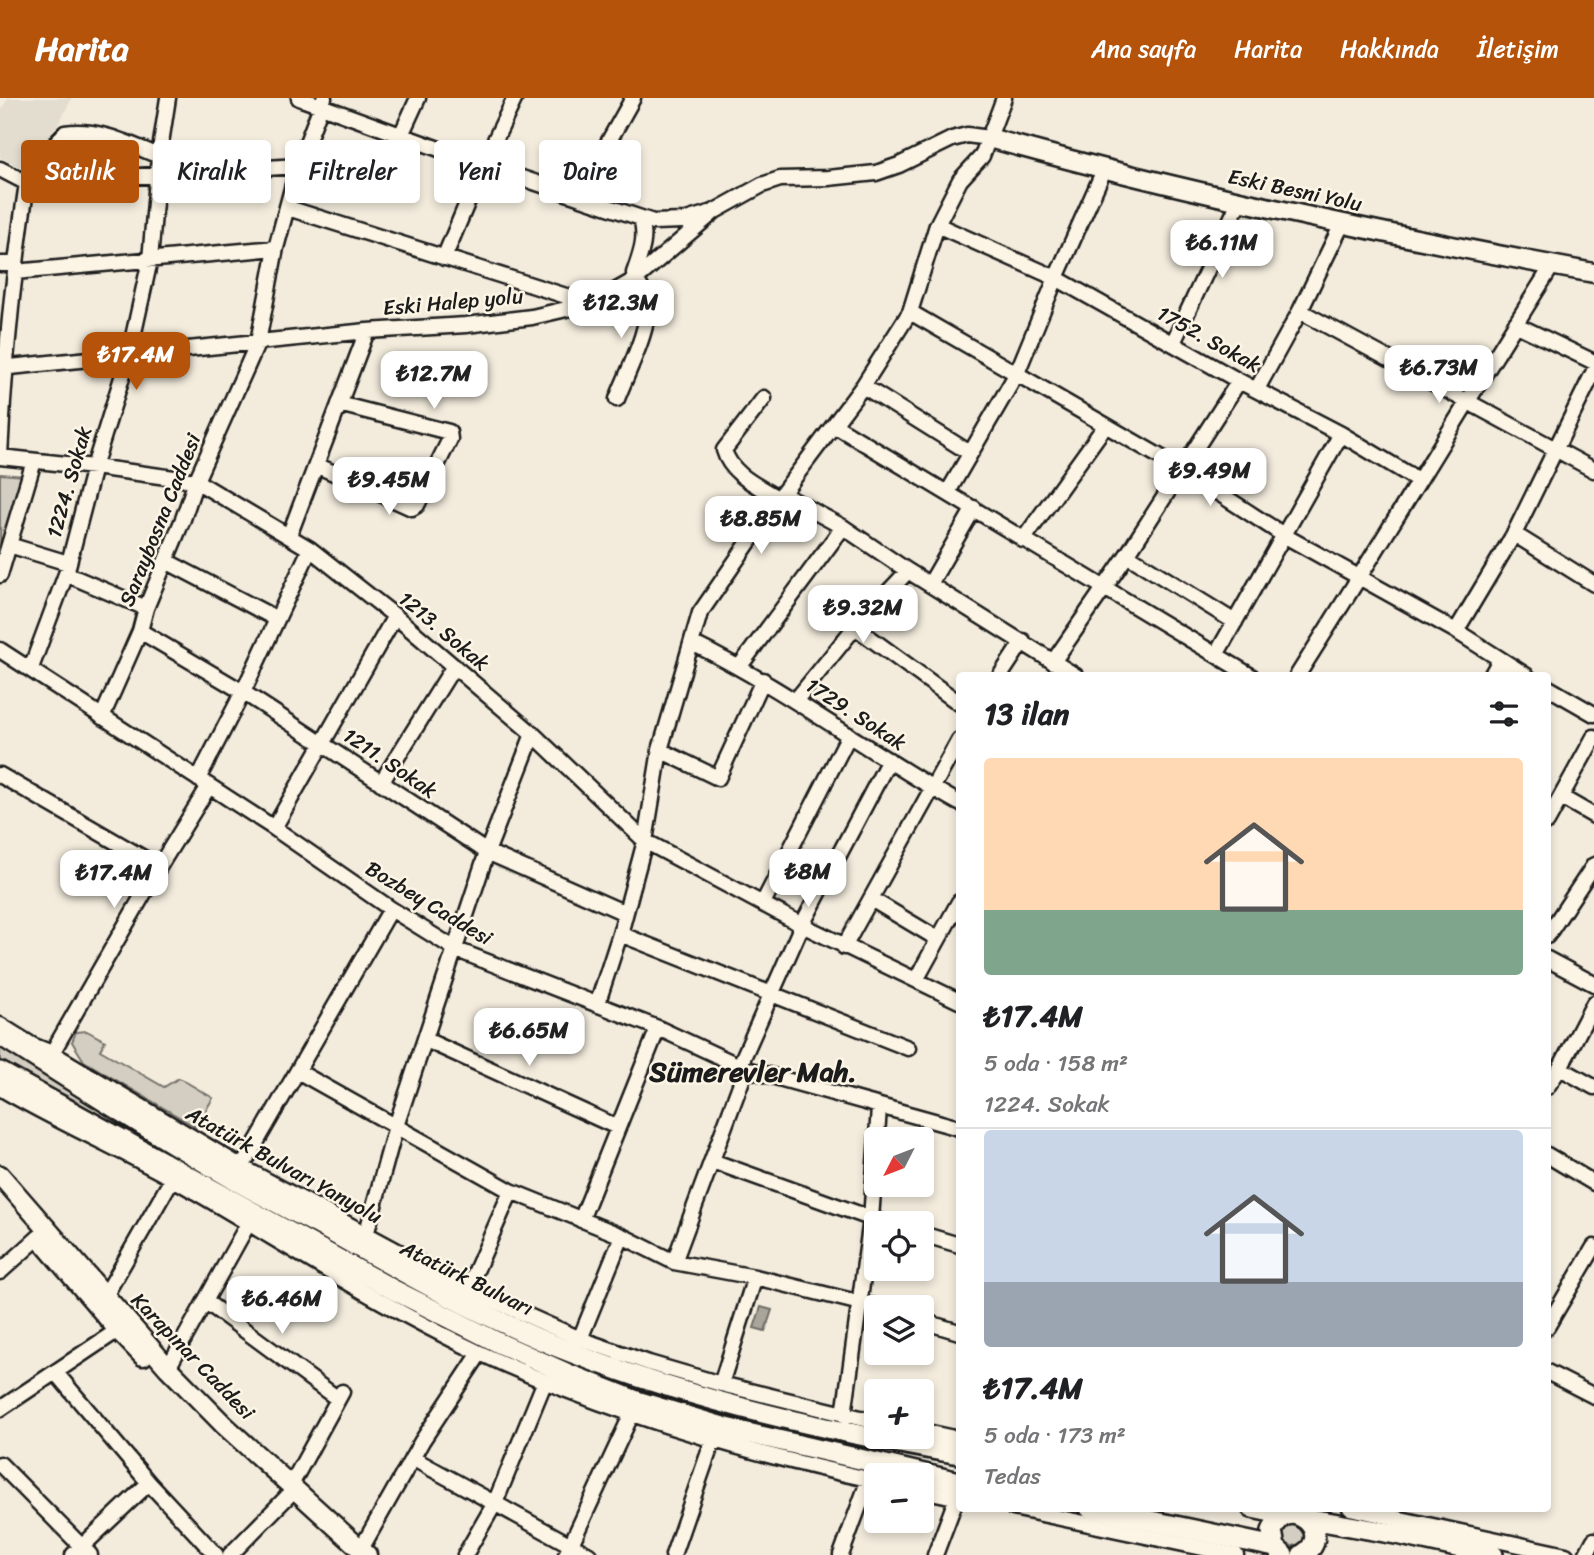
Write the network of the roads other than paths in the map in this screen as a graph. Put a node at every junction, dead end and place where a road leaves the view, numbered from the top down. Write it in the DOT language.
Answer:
graph roads {
  1 [pos="168,98"];
  2 [pos="299,98"];
  3 [pos="418,98"];
  4 [pos="515,98"];
  5 [pos="632,98"];
  6 [pos="1004,98"];
  7 [pos="323,102"];
  8 [pos="401,135"];
  9 [pos="989,138"];
  10 [pos="59,140"];
  11 [pos="120,140"];
  12 [pos="161,140"];
  13 [pos="308,140"];
  14 [pos="495,140"];
  15 [pos="609,140"];
  16 [pos="434,147"];
  17 [pos="0,169"];
  18 [pos="1104,170"];
  19 [pos="21,177"];
  20 [pos="1239,202"];
  21 [pos="27,203"];
  22 [pos="155,203"];
  23 [pos="289,203"];
  24 [pos="467,203"];
  25 [pos="598,203"];
  26 [pos="288,208"];
  27 [pos="715,211"];
  28 [pos="641,218"];
  29 [pos="1342,224"];
  30 [pos="937,225"];
  31 [pos="276,248"];
  32 [pos="444,258"];
  33 [pos="150,260"];
  34 [pos="1552,265"];
  35 [pos="10,267"];
  36 [pos="1594,273"];
  37 [pos="1056,278"];
  38 [pos="636,279"];
  39 [pos="575,307"];
  40 [pos="1300,311"];
  41 [pos="910,312"];
  42 [pos="1515,324"];
  43 [pos="367,331"];
  44 [pos="258,342"];
  45 [pos="1172,343"];
  46 [pos="129,355"];
  47 [pos="1594,362"];
  48 [pos="2,367"];
  49 [pos="1594,371"];
  50 [pos="1017,373"];
  51 [pos="1239,381"];
  52 [pos="863,386"];
  53 [pos="1257,389"];
  54 [pos="617,398"];
  55 [pos="764,398"];
  56 [pos="1469,401"];
  57 [pos="339,404"];
  58 [pos="834,425"];
  59 [pos="1105,426"];
  60 [pos="1341,434"];
  61 [pos="1555,449"];
  62 [pos="970,453"];
  63 [pos="0,457"];
  64 [pos="34,461"];
  65 [pos="316,465"];
  66 [pos="94,467"];
  67 [pos="1183,470"];
  68 [pos="1594,470"];
  69 [pos="1418,480"];
  70 [pos="196,481"];
  71 [pos="948,492"];
  72 [pos="781,497"];
  73 [pos="974,508"];
  74 [pos="843,527"];
  75 [pos="1514,534"];
  76 [pos="289,536"];
  77 [pos="1285,536"];
  78 [pos="1024,540"];
  79 [pos="9,545"];
  80 [pos="310,549"];
  81 [pos="1127,555"];
  82 [pos="166,561"];
  83 [pos="67,569"];
  84 [pos="908,571"];
  85 [pos="0,575"];
  86 [pos="1359,579"];
  87 [pos="930,584"];
  88 [pos="1594,584"];
  89 [pos="1104,587"];
  90 [pos="146,608"];
  91 [pos="395,617"];
  92 [pos="277,619"];
  93 [pos="1235,622"];
  94 [pos="855,627"];
  95 [pos="139,631"];
  96 [pos="1456,631"];
  97 [pos="1023,641"];
  98 [pos="692,643"];
  99 [pos="0,650"];
  100 [pos="1216,655"];
  101 [pos="1500,660"];
  102 [pos="1053,662"];
  103 [pos="454,666"];
  104 [pos="740,666"];
  105 [pos="31,668"];
  106 [pos="1003,672"];
  107 [pos="1069,672"];
  108 [pos="1244,672"];
  109 [pos="1300,672"];
  110 [pos="1493,672"];
  111 [pos="1520,672"];
  112 [pos="763,680"];
  113 [pos="1551,689"];
  114 [pos="243,692"];
  115 [pos="796,700"];
  116 [pos="956,701"];
  117 [pos="1594,714"];
  118 [pos="102,717"];
  119 [pos="533,734"];
  120 [pos="849,735"];
  121 [pos="1594,737"];
  122 [pos="322,743"];
  123 [pos="956,745"];
  124 [pos="660,750"];
  125 [pos="889,760"];
  126 [pos="0,775"];
  127 [pos="203,782"];
  128 [pos="381,783"];
  129 [pos="932,787"];
  130 [pos="1561,797"];
  131 [pos="956,801"];
  132 [pos="1551,815"];
  133 [pos="1594,816"];
  134 [pos="274,828"];
  135 [pos="645,841"];
  136 [pos="487,852"];
  137 [pos="1594,865"];
  138 [pos="159,867"];
  139 [pos="871,899"];
  140 [pos="763,903"];
  141 [pos="956,907"];
  142 [pos="391,909"];
  143 [pos="625,913"];
  144 [pos="802,925"];
  145 [pos="1551,930"];
  146 [pos="620,934"];
  147 [pos="938,939"];
  148 [pos="844,947"];
  149 [pos="457,950"];
  150 [pos="1551,960"];
  151 [pos="916,980"];
  152 [pos="1594,984"];
  153 [pos="770,995"];
  154 [pos="956,1000"];
  155 [pos="597,1005"];
  156 [pos="1593,1008"];
  157 [pos="0,1026"];
  158 [pos="658,1028"];
  159 [pos="0,1035"];
  160 [pos="426,1040"];
  161 [pos="908,1048"];
  162 [pos="52,1053"];
  163 [pos="743,1068"];
  164 [pos="1560,1068"];
  165 [pos="299,1072"];
  166 [pos="1551,1081"];
  167 [pos="1594,1087"];
  168 [pos="1,1088"];
  169 [pos="878,1108"];
  170 [pos="396,1126"];
  171 [pos="617,1127"];
  172 [pos="956,1127"];
  173 [pos="1551,1157"];
  174 [pos="712,1161"];
  175 [pos="242,1167"];
  176 [pos="0,1175"];
  177 [pos="172,1179"];
  178 [pos="1594,1183"];
  179 [pos="511,1191"];
  180 [pos="0,1193"];
  181 [pos="878,1211"];
  182 [pos="864,1216"];
  183 [pos="580,1220"];
  184 [pos="249,1222"];
  185 [pos="366,1235"];
  186 [pos="622,1236"];
  187 [pos="39,1237"];
  188 [pos="934,1238"];
  189 [pos="956,1244"];
  190 [pos="1594,1247"];
  191 [pos="674,1262"];
  192 [pos="0,1272"];
  193 [pos="755,1278"];
  194 [pos="864,1280"];
  195 [pos="468,1289"];
  196 [pos="105,1296"];
  197 [pos="205,1301"];
  198 [pos="859,1301"];
  199 [pos="864,1303"];
  200 [pos="1551,1320"];
  201 [pos="934,1325"];
  202 [pos="118,1331"];
  203 [pos="956,1331"];
  204 [pos="580,1339"];
  205 [pos="480,1353"];
  206 [pos="168,1368"];
  207 [pos="56,1373"];
  208 [pos="1551,1374"];
  209 [pos="545,1381"];
  210 [pos="721,1384"];
  211 [pos="1594,1396"];
  212 [pos="1,1406"];
  213 [pos="634,1407"];
  214 [pos="844,1415"];
  215 [pos="864,1419"];
  216 [pos="934,1434"];
  217 [pos="956,1438"];
  218 [pos="713,1440"];
  219 [pos="956,1453"];
  220 [pos="412,1458"];
  221 [pos="0,1464"];
  222 [pos="864,1471"];
  223 [pos="864,1472"];
  224 [pos="149,1483"];
  225 [pos="934,1487"];
  226 [pos="290,1490"];
  227 [pos="934,1491"];
  228 [pos="956,1492"];
  229 [pos="956,1492"];
  230 [pos="864,1497"];
  231 [pos="956,1497"];
  232 [pos="495,1503"];
  233 [pos="1034,1512"];
  234 [pos="1104,1512"];
  235 [pos="1274,1512"];
  236 [pos="1368,1512"];
  237 [pos="1295,1516"];
  238 [pos="1594,1540"];
  239 [pos="569,1550"];
  240 [pos="1244,1551"];
  241 [pos="1279,1551"];
  242 [pos="82,1552"];
  243 [pos="360,1553"];
  244 [pos="1308,1554"];
  245 [pos="216,1555"];
  246 [pos="230,1555"];
  247 [pos="465,1555"];
  248 [pos="589,1555"];
  249 [pos="673,1555"];
  250 [pos="841,1555"];
  251 [pos="935,1555"];
  252 [pos="1493,1555"];
  253 [pos="1566,1555"];
  254 [pos="1586,1555"];
  1 -- 12 [label="street, 1224. Sokak"];
  2 -- 7 [label="street"];
  3 -- 8 [label="street"];
  4 -- 14 [label="street"];
  5 -- 15 [label="street"];
  6 -- 9 [label="street"];
  7 -- 8 [label="street"];
  7 -- 13 [label="street, Saraybosna Caddesi"];
  8 -- 16 [label="street"];
  9 -- 18 [label="main road, Eski Besni Yolu"];
  9 -- 27 [label="street, Eski Halep yolu"];
  9 -- 30 [label="street"];
  10 -- 11 [label="street"];
  17 -- 19 [label="street"];
  18 -- 20 [label="main road, Eski Besni Yolu"];
  18 -- 37 [label="street"];
  20 -- 29 [label="main road, Eski Besni Yolu"];
  20 -- 45 [label="street"];
  21 -- 35 [label="street"];
  22 -- 33 [label="street, 1224. Sokak"];
  23 -- 26 [label="street, Saraybosna Caddesi"];
  24 -- 32 [label="street"];
  25 -- 28 [label="street"];
  26 -- 31 [label="street, Saraybosna Caddesi"];
  26 -- 32 [label="street"];
  27 -- 28 [label="street"];
  27 -- 38 [label="street, Eski Halep yolu"];
  28 -- 38 [label="street"];
  29 -- 34 [label="main road, Eski Besni Yolu"];
  29 -- 40 [label="street"];
  30 -- 37 [label="street, 1752. Sokak"];
  30 -- 41 [label="street"];
  31 -- 33 [label="street"];
  31 -- 44 [label="street, Saraybosna Caddesi"];
  32 -- 39 [label="street"];
  33 -- 35 [label="street"];
  33 -- 46 [label="street, 1224. Sokak"];
  34 -- 36 [label="main road, Eski Besni Yolu"];
  34 -- 42 [label="street"];
  35 -- 48 [label="street"];
  37 -- 45 [label="street, 1752. Sokak"];
  37 -- 50 [label="street"];
  38 -- 39 [label="street, Eski Halep yolu"];
  38 -- 54 [label="street"];
  39 -- 43 [label="street, Eski Halep yolu"];
  40 -- 53 [label="street"];
  40 -- 56 [label="street"];
  41 -- 50 [label="street"];
  41 -- 52 [label="street"];
  42 -- 47 [label="street"];
  42 -- 56 [label="street"];
  43 -- 44 [label="street, Eski Halep yolu"];
  43 -- 57 [label="street"];
  44 -- 46 [label="street, Eski Halep yolu"];
  44 -- 70 [label="street, Saraybosna Caddesi"];
  45 -- 51 [label="street, 1752. Sokak"];
  46 -- 48 [label="street, Eski Halep yolu"];
  46 -- 66 [label="street, 1224. Sokak"];
  48 -- 63 [label="street"];
  49 -- 61 [label="street"];
  50 -- 59 [label="street"];
  50 -- 62 [label="street"];
  51 -- 53 [label="street, 1752. Sokak"];
  51 -- 67 [label="street"];
  52 -- 58 [label="street"];
  52 -- 62 [label="street"];
  53 -- 60 [label="street, 1752. Sokak"];
  55 -- 72 [label="street"];
  56 -- 61 [label="street"];
  56 -- 69 [label="street"];
  57 -- 65 [label="street"];
  57 -- 65 [label="street"];
  58 -- 71 [label="street"];
  58 -- 72 [label="street"];
  59 -- 67 [label="street"];
  59 -- 78 [label="street"];
  60 -- 69 [label="street, 1752. Sokak"];
  60 -- 77 [label="street"];
  61 -- 68 [label="street"];
  61 -- 75 [label="street"];
  62 -- 71 [label="street"];
  63 -- 64 [label="street"];
  64 -- 66 [label="street"];
  64 -- 79 [label="street"];
  65 -- 76 [label="street"];
  66 -- 70 [label="street"];
  66 -- 83 [label="street, 1224. Sokak"];
  67 -- 77 [label="street"];
  67 -- 81 [label="street"];
  69 -- 86 [label="street"];
  70 -- 76 [label="street, 1213. Sokak"];
  70 -- 82 [label="street, Saraybosna Caddesi"];
  71 -- 73 [label="street"];
  72 -- 74 [label="street"];
  72 -- 98 [label="street"];
  73 -- 78 [label="street"];
  73 -- 87 [label="street"];
  74 -- 84 [label="street"];
  74 -- 104 [label="street"];
  75 -- 88 [label="street"];
  75 -- 96 [label="street"];
  76 -- 80 [label="street, 1213. Sokak"];
  77 -- 86 [label="street"];
  77 -- 93 [label="street"];
  78 -- 89 [label="street"];
  79 -- 83 [label="street"];
  79 -- 85 [label="street"];
  80 -- 91 [label="street, 1213. Sokak"];
  80 -- 92 [label="street"];
  81 -- 89 [label="street"];
  81 -- 93 [label="street"];
  82 -- 90 [label="street, Saraybosna Caddesi"];
  82 -- 92 [label="street"];
  83 -- 90 [label="street"];
  83 -- 105 [label="street, 1224. Sokak"];
  84 -- 87 [label="street"];
  84 -- 94 [label="street"];
  86 -- 96 [label="street"];
  86 -- 109 [label="street"];
  87 -- 97 [label="street"];
  89 -- 100 [label="street"];
  89 -- 102 [label="street"];
  90 -- 95 [label="street, Saraybosna Caddesi"];
  91 -- 103 [label="street, 1213. Sokak"];
  91 -- 122 [label="street"];
  92 -- 114 [label="street"];
  93 -- 100 [label="street"];
  94 -- 115 [label="street"];
  94 -- 116 [label="street"];
  95 -- 114 [label="street, 1211. Sokak"];
  95 -- 118 [label="street, Saraybosna Caddesi"];
  96 -- 101 [label="street"];
  97 -- 102 [label="street"];
  97 -- 106 [label="street"];
  98 -- 104 [label="street, 1729. Sokak"];
  98 -- 124 [label="street"];
  99 -- 105 [label="street, Bozbey Caddesi"];
  100 -- 108 [label="street"];
  101 -- 110 [label="street"];
  101 -- 111 [label="street"];
  102 -- 107 [label="street"];
  103 -- 119 [label="street, 1213. Sokak"];
  103 -- 128 [label="street"];
  104 -- 112 [label="street, 1729. Sokak"];
  105 -- 118 [label="street, Bozbey Caddesi"];
  112 -- 115 [label="street, 1729. Sokak"];
  112 -- 124 [label="street"];
  113 -- 117 [label="street"];
  114 -- 122 [label="street, 1211. Sokak"];
  114 -- 127 [label="street"];
  115 -- 120 [label="street, 1729. Sokak"];
  118 -- 127 [label="street, Bozbey Caddesi"];
  119 -- 135 [label="street, 1213. Sokak"];
  119 -- 136 [label="street"];
  120 -- 125 [label="street, 1729. Sokak"];
  120 -- 140 [label="street"];
  121 -- 130 [label="street"];
  122 -- 128 [label="street, 1211. Sokak"];
  122 -- 134 [label="street"];
  123 -- 129 [label="street"];
  124 -- 135 [label="street"];
  125 -- 129 [label="street, 1729. Sokak"];
  125 -- 144 [label="street"];
  126 -- 138 [label="street"];
  127 -- 134 [label="street, Bozbey Caddesi"];
  127 -- 138 [label="street"];
  128 -- 136 [label="street, 1211. Sokak"];
  129 -- 131 [label="street, 1729. Sokak"];
  129 -- 139 [label="street"];
  130 -- 132 [label="street"];
  130 -- 133 [label="street"];
  134 -- 142 [label="street, Bozbey Caddesi"];
  135 -- 140 [label="street, 1213. Sokak"];
  135 -- 143 [label="street"];
  136 -- 143 [label="street, 1211. Sokak"];
  136 -- 149 [label="street"];
  137 -- 145 [label="street"];
  138 -- 162 [label="street"];
  139 -- 147 [label="street"];
  139 -- 148 [label="street"];
  140 -- 144 [label="street, 1213. Sokak"];
  141 -- 147 [label="street"];
  142 -- 149 [label="street, Bozbey Caddesi"];
  142 -- 165 [label="street"];
  143 -- 146 [label="street"];
  144 -- 148 [label="street, 1213. Sokak"];
  144 -- 153 [label="street"];
  146 -- 153 [label="street"];
  146 -- 155 [label="street"];
  147 -- 151 [label="street"];
  148 -- 151 [label="street, 1213. Sokak"];
  149 -- 155 [label="street, Bozbey Caddesi"];
  149 -- 160 [label="street"];
  150 -- 152 [label="street"];
  151 -- 154 [label="street, 1213. Sokak"];
  153 -- 161 [label="street"];
  153 -- 163 [label="street"];
  155 -- 158 [label="street, Bozbey Caddesi"];
  156 -- 164 [label="street"];
  157 -- 162 [label="street, Atatürk Bulvarı Yanyolu"];
  158 -- 163 [label="street, Bozbey Caddesi"];
  158 -- 171 [label="street"];
  159 -- 219 [label="highway, Atatürk Bulvarı"];
  160 -- 170 [label="street"];
  160 -- 171 [label="street"];
  162 -- 175 [label="street, Atatürk Bulvarı Yanyolu"];
  163 -- 169 [label="street, Bozbey Caddesi"];
  163 -- 174 [label="street"];
  164 -- 166 [label="street"];
  164 -- 167 [label="street"];
  165 -- 170 [label="street"];
  165 -- 175 [label="street"];
  168 -- 177 [label="street"];
  168 -- 213 [label="highway, Atatürk Bulvarı"];
  169 -- 172 [label="street, Bozbey Caddesi"];
  169 -- 181 [label="street"];
  170 -- 179 [label="street"];
  170 -- 185 [label="street"];
  171 -- 183 [label="street"];
  173 -- 178 [label="street"];
  174 -- 182 [label="street"];
  174 -- 191 [label="street"];
  175 -- 185 [label="street, Atatürk Bulvarı Yanyolu"];
  176 -- 196 [label="main road, Karapınar Caddesi"];
  177 -- 184 [label="street"];
  177 -- 196 [label="street"];
  179 -- 183 [label="street"];
  179 -- 195 [label="street"];
  180 -- 187 [label="main road, Karapınar Caddesi"];
  183 -- 186 [label="street"];
  184 -- 197 [label="street"];
  184 -- 205 [label="street"];
  185 -- 195 [label="street, Atatürk Bulvarı Yanyolu"];
  186 -- 191 [label="street"];
  186 -- 204 [label="street"];
  187 -- 192 [label="street"];
  187 -- 202 [label="main road, Karapınar Caddesi"];
  188 -- 189 [label="street"];
  190 -- 200 [label="street"];
  191 -- 193 [label="street"];
  193 -- 198 [label="street"];
  193 -- 210 [label="street"];
  194 -- 198 [label="street"];
  195 -- 204 [label="street, Atatürk Bulvarı Yanyolu"];
  196 -- 206 [label="main road, Karapınar Caddesi"];
  197 -- 206 [label="street"];
  197 -- 226 [label="street"];
  198 -- 199 [label="street"];
  198 -- 214 [label="street"];
  201 -- 203 [label="street"];
  202 -- 207 [label="street"];
  202 -- 226 [label="main road, Karapınar Caddesi"];
  204 -- 210 [label="street, Atatürk Bulvarı Yanyolu"];
  205 -- 209 [label="street"];
  205 -- 220 [label="street"];
  206 -- 226 [label="main road, Karapınar Caddesi"];
  207 -- 212 [label="street"];
  207 -- 224 [label="street"];
  208 -- 211 [label="street"];
  209 -- 213 [label="street"];
  209 -- 232 [label="street"];
  210 -- 214 [label="street, Atatürk Bulvarı Yanyolu"];
  213 -- 218 [label="street"];
  213 -- 222 [label="highway, Atatürk Bulvarı"];
  213 -- 239 [label="street"];
  214 -- 215 [label="street, Atatürk Bulvarı Yanyolu"];
  216 -- 217 [label="street"];
  218 -- 223 [label="street"];
  218 -- 249 [label="street"];
  220 -- 232 [label="street"];
  220 -- 243 [label="street"];
  221 -- 242 [label="street"];
  224 -- 242 [label="street"];
  224 -- 245 [label="street"];
  225 -- 228 [label="highway, Atatürk Bulvarı"];
  226 -- 243 [label="main road, Karapınar Caddesi"];
  226 -- 246 [label="street"];
  227 -- 229 [label="street"];
  230 -- 250 [label="street"];
  231 -- 251 [label="street"];
  232 -- 239 [label="street"];
  232 -- 247 [label="street"];
  233 -- 240 [label="street"];
  234 -- 240 [label="highway"];
  235 -- 237 [label="highway"];
  236 -- 253 [label="street"];
  237 -- 241 [label="highway"];
  237 -- 244 [label="highway"];
  237 -- 252 [label="highway"];
  238 -- 254 [label="street"];
  239 -- 248 [label="street"];
  240 -- 241 [label="highway"];
}
